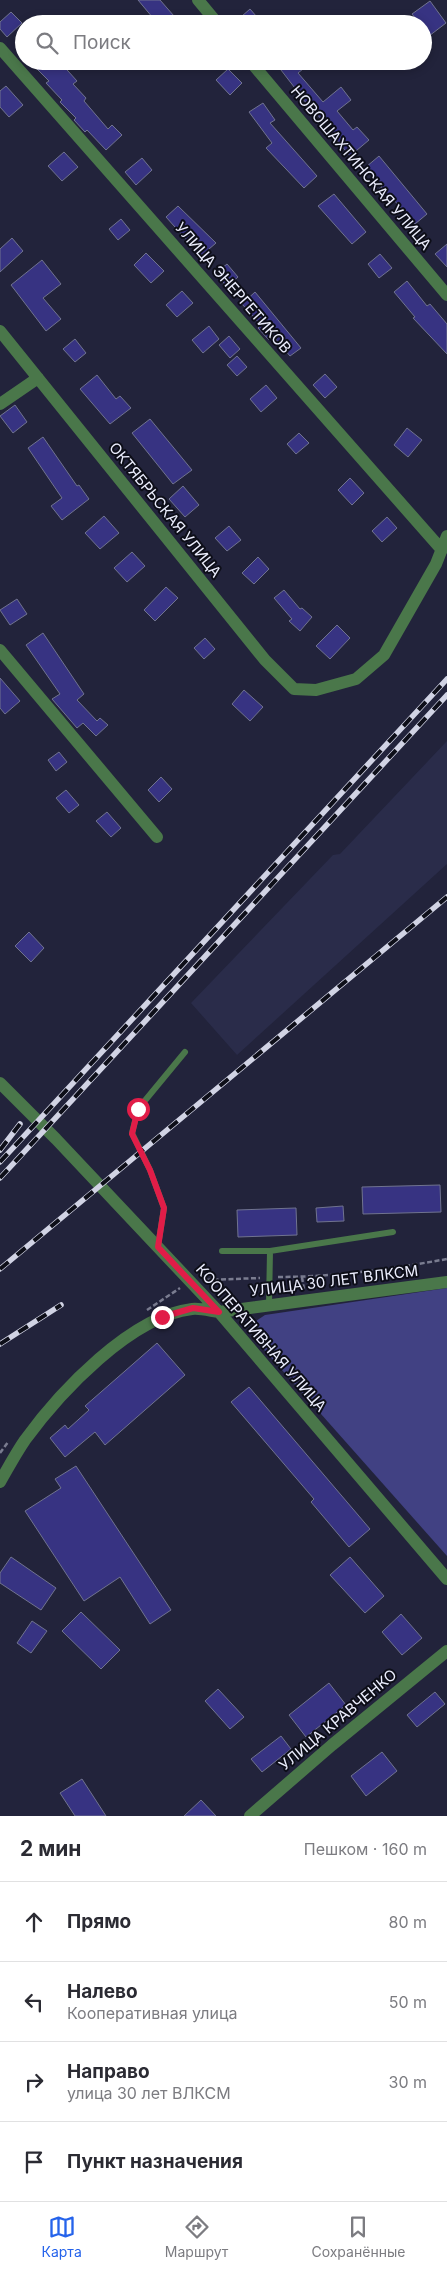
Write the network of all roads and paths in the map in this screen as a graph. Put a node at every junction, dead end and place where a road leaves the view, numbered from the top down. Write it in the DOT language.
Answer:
graph roads {
  1 [pos="198,0"];
  2 [pos="210,15"];
  3 [pos="0,48"];
  4 [pos="15,65"];
  5 [pos="19,70"];
  6 [pos="258,70"];
  7 [pos="447,295"];
  8 [pos="0,331"];
  9 [pos="38,378"];
  10 [pos="0,404"];
  11 [pos="447,536"];
  12 [pos="442,550"];
  13 [pos="0,650"];
  14 [pos="157,838"];
  15 [pos="185,1052"];
  16 [pos="0,1083"];
  17 [pos="393,1232"];
  18 [pos="158,1247"];
  19 [pos="222,1251"];
  20 [pos="270,1251"];
  21 [pos="447,1282"];
  22 [pos="269,1305"];
  23 [pos="219,1312"];
  24 [pos="0,1482"];
  25 [pos="447,1579"];
  26 [pos="447,1650"];
  27 [pos="250,1816"];
  1 -- 2 [label="street"];
  3 -- 4 [label="street, УЛИЦА ЭНЕРГЕТИКОВ"];
  5 -- 12 [label="street, УЛИЦА ЭНЕРГЕТИКОВ"];
  6 -- 7 [label="street, НОВОШАХТИНСКАЯ УЛИЦА"];
  8 -- 9 [label="street, ОКТЯБРЬСКАЯ УЛИЦА"];
  9 -- 10 [label="street"];
  9 -- 12 [label="street, ОКТЯБРЬСКАЯ УЛИЦА"];
  11 -- 12 [label="street"];
  13 -- 14 [label="street"];
  15 -- 18 [label="lane"];
  16 -- 18 [label="street, КООПЕРАТИВНАЯ УЛИЦА"];
  17 -- 20 [label="lane"];
  18 -- 23 [label="street, КООПЕРАТИВНАЯ УЛИЦА"];
  19 -- 20 [label="lane"];
  20 -- 22 [label="lane"];
  21 -- 22 [label="street, УЛИЦА 30 ЛЕТ ВЛКСМ"];
  22 -- 23 [label="street, УЛИЦА 30 ЛЕТ ВЛКСМ"];
  23 -- 24 [label="street, УЛИЦА 30 ЛЕТ ВЛКСМ"];
  23 -- 25 [label="street, КООПЕРАТИВНАЯ УЛИЦА"];
  26 -- 27 [label="street, УЛИЦА КРАВЧЕНКО"];
}
